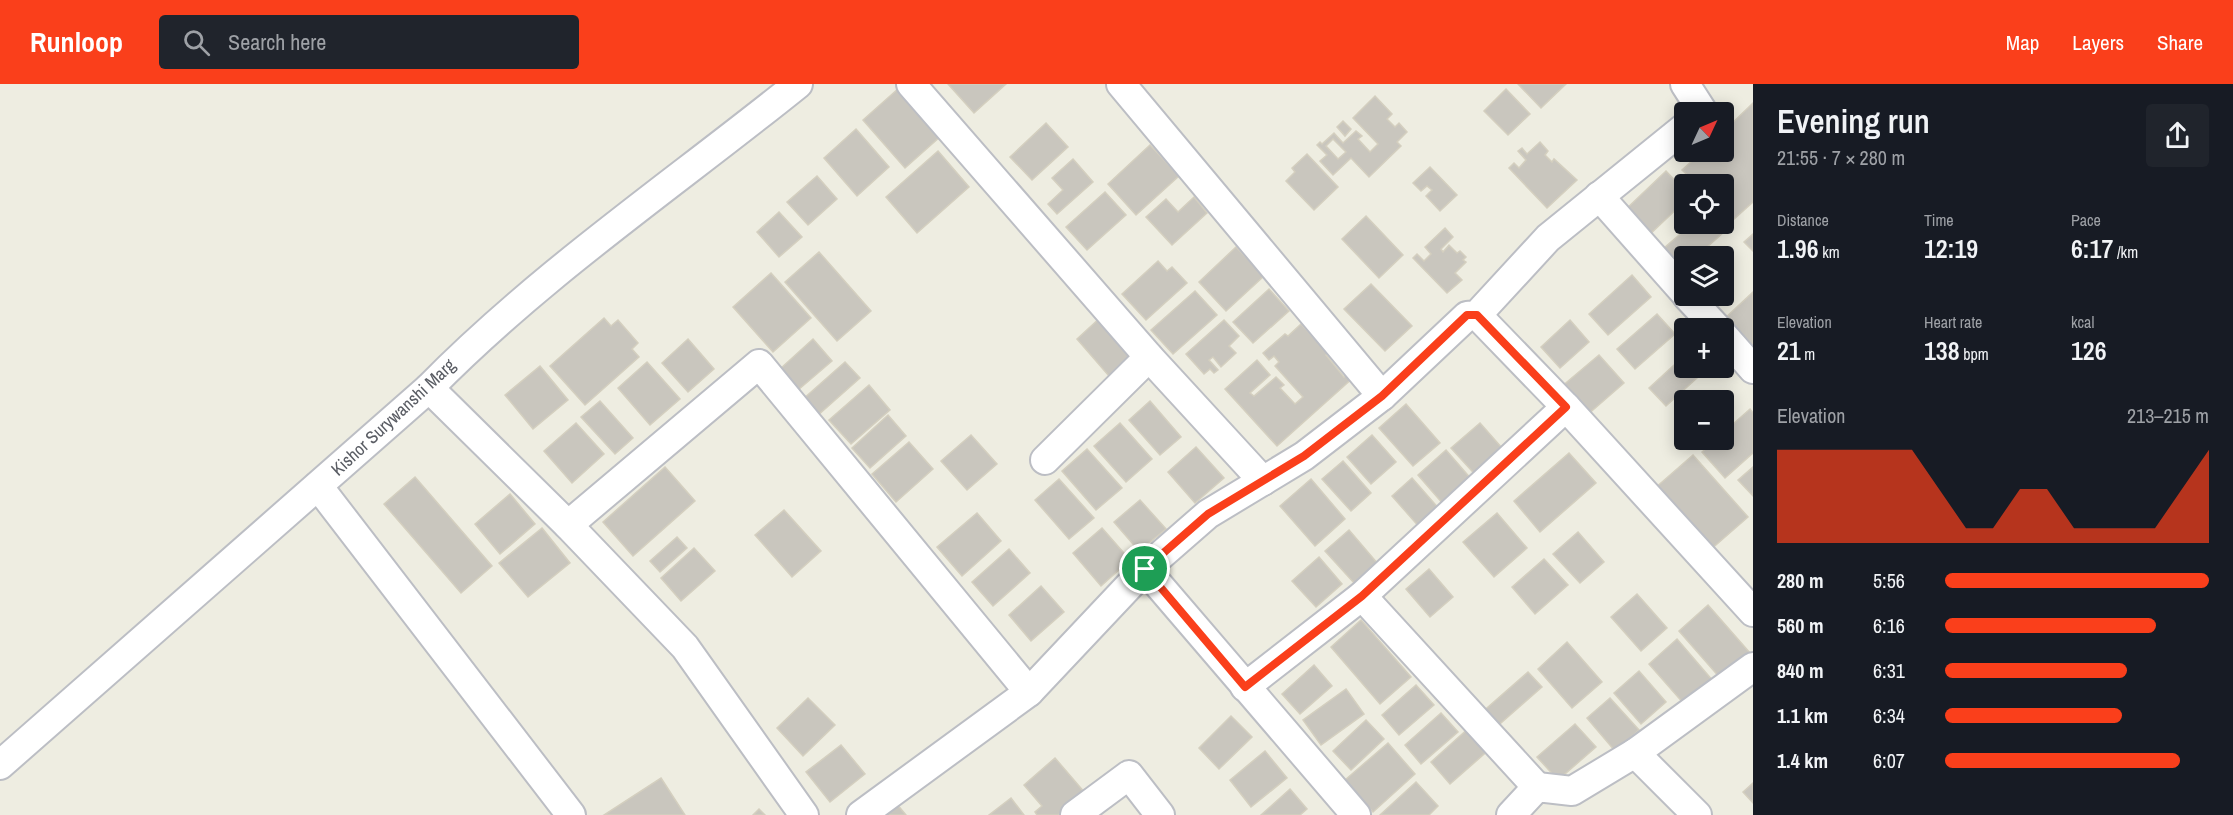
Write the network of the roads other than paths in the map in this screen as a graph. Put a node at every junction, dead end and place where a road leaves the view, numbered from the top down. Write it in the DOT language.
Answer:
graph roads {
  1 [pos="798,84"];
  2 [pos="911,84"];
  3 [pos="1685,84"];
  4 [pos="1127,86"];
  5 [pos="1697,102"];
  6 [pos="1674,136"];
  7 [pos="1599,196"];
  8 [pos="1674,280"];
  9 [pos="1697,306"];
  10 [pos="1477,315"];
  11 [pos="1708,318"];
  12 [pos="1734,346"];
  13 [pos="1149,357"];
  14 [pos="1751,364"];
  15 [pos="429,388"];
  16 [pos="1382,396"];
  17 [pos="1566,407"];
  18 [pos="1045,459"];
  19 [pos="1263,480"];
  20 [pos="318,486"];
  21 [pos="568,525"];
  22 [pos="1145,569"];
  23 [pos="1362,596"];
  24 [pos="1753,612"];
  25 [pos="1753,667"];
  26 [pos="1245,687"];
  27 [pos="1029,693"];
  28 [pos="1635,753"];
  29 [pos="0,765"];
  30 [pos="1537,787"];
  31 [pos="572,815"];
  32 [pos="804,815"];
  33 [pos="861,815"];
  34 [pos="1075,815"];
  35 [pos="1160,815"];
  36 [pos="1356,815"];
  37 [pos="1511,815"];
  38 [pos="1697,815"];
  1 -- 15 [label="street, Kishor Surywanshi Marg"];
  2 -- 13 [label="street"];
  3 -- 5 [label="street"];
  4 -- 16 [label="street"];
  6 -- 7 [label="street"];
  7 -- 8 [label="street"];
  7 -- 10 [label="street"];
  9 -- 11 [label="street"];
  10 -- 16 [label="street"];
  10 -- 17 [label="street"];
  12 -- 14 [label="street"];
  13 -- 18 [label="street"];
  13 -- 19 [label="street"];
  15 -- 20 [label="street, Kishor Surywanshi Marg"];
  15 -- 21 [label="street"];
  16 -- 19 [label="street"];
  17 -- 23 [label="street"];
  17 -- 24 [label="street"];
  19 -- 22 [label="street"];
  20 -- 29 [label="street, Kishor Surywanshi Marg"];
  20 -- 31 [label="street"];
  21 -- 27 [label="street"];
  21 -- 32 [label="street"];
  22 -- 26 [label="street"];
  22 -- 27 [label="street"];
  23 -- 26 [label="street"];
  23 -- 30 [label="street"];
  25 -- 28 [label="street"];
  26 -- 36 [label="street"];
  27 -- 33 [label="street"];
  28 -- 30 [label="street"];
  28 -- 38 [label="street"];
  30 -- 37 [label="street"];
  34 -- 35 [label="street"];
}
